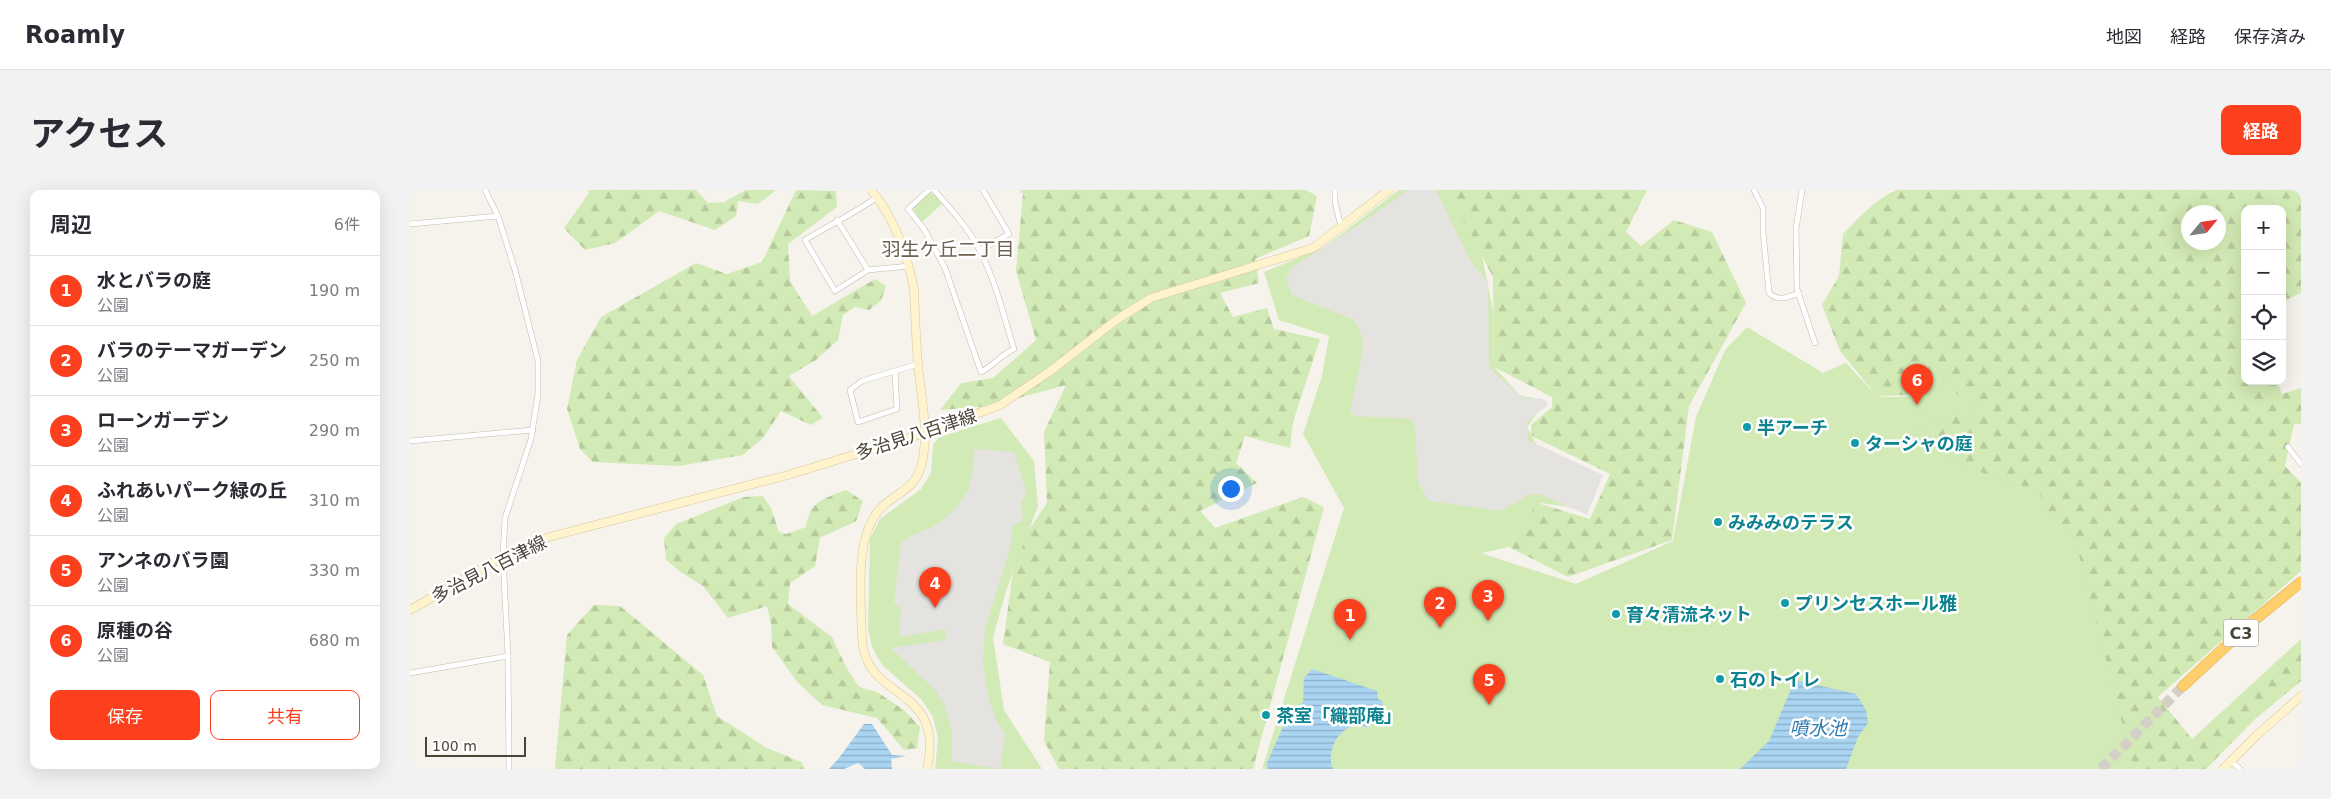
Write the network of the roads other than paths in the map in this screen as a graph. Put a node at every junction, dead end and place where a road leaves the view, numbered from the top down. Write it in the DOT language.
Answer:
graph roads {
  1 [pos="485,190"];
  2 [pos="871,190"];
  3 [pos="929,190"];
  4 [pos="934,190"];
  5 [pos="983,190"];
  6 [pos="1335,190"];
  7 [pos="1389,190"];
  8 [pos="1754,190"];
  9 [pos="1802,190"];
  10 [pos="877,197"];
  11 [pos="498,216"];
  12 [pos="837,220"];
  13 [pos="410,224"];
  14 [pos="1342,226"];
  15 [pos="980,250"];
  16 [pos="909,266"];
  17 [pos="868,270"];
  18 [pos="1799,293"];
  19 [pos="1815,343"];
  20 [pos="918,364"];
  21 [pos="895,372"];
  22 [pos="533,430"];
  23 [pos="925,432"];
  24 [pos="410,441"];
  25 [pos="2288,447"];
  26 [pos="2301,464"];
  27 [pos="503,557"];
  28 [pos="2301,582"];
  29 [pos="2301,587"];
  30 [pos="410,610"];
  31 [pos="508,656"];
  32 [pos="410,673"];
  33 [pos="2301,696"];
  34 [pos="2230,761"];
  35 [pos="509,769"];
  36 [pos="928,769"];
  37 [pos="2223,769"];
  38 [pos="2240,769"];
  1 -- 11 [label="street"];
  2 -- 10 [label="main road"];
  3 -- 15 [label="street"];
  4 -- 15 [label="street"];
  5 -- 15 [label="street"];
  6 -- 14 [label="street"];
  7 -- 14 [label="main road, 多治見八百津線"];
  8 -- 18 [label="street"];
  9 -- 18 [label="street"];
  10 -- 12 [label="street"];
  10 -- 16 [label="main road"];
  11 -- 13 [label="street"];
  11 -- 22 [label="street"];
  12 -- 17 [label="street"];
  12 -- 17 [label="street"];
  14 -- 23 [label="main road, 多治見八百津線"];
  16 -- 17 [label="street"];
  16 -- 20 [label="main road"];
  18 -- 19 [label="street"];
  20 -- 21 [label="street"];
  20 -- 23 [label="main road"];
  21 -- 21 [label="street"];
  22 -- 24 [label="street"];
  22 -- 27 [label="street"];
  23 -- 27 [label="main road, 多治見八百津線"];
  23 -- 36 [label="main road"];
  25 -- 26 [label="street"];
  27 -- 30 [label="main road, 多治見八百津線"];
  27 -- 31 [label="street"];
  28 -- 29 [label="highway, C3"];
  31 -- 32 [label="street"];
  31 -- 35 [label="street"];
  33 -- 34 [label="main road"];
  34 -- 37 [label="main road"];
  34 -- 38 [label="street"];
}
